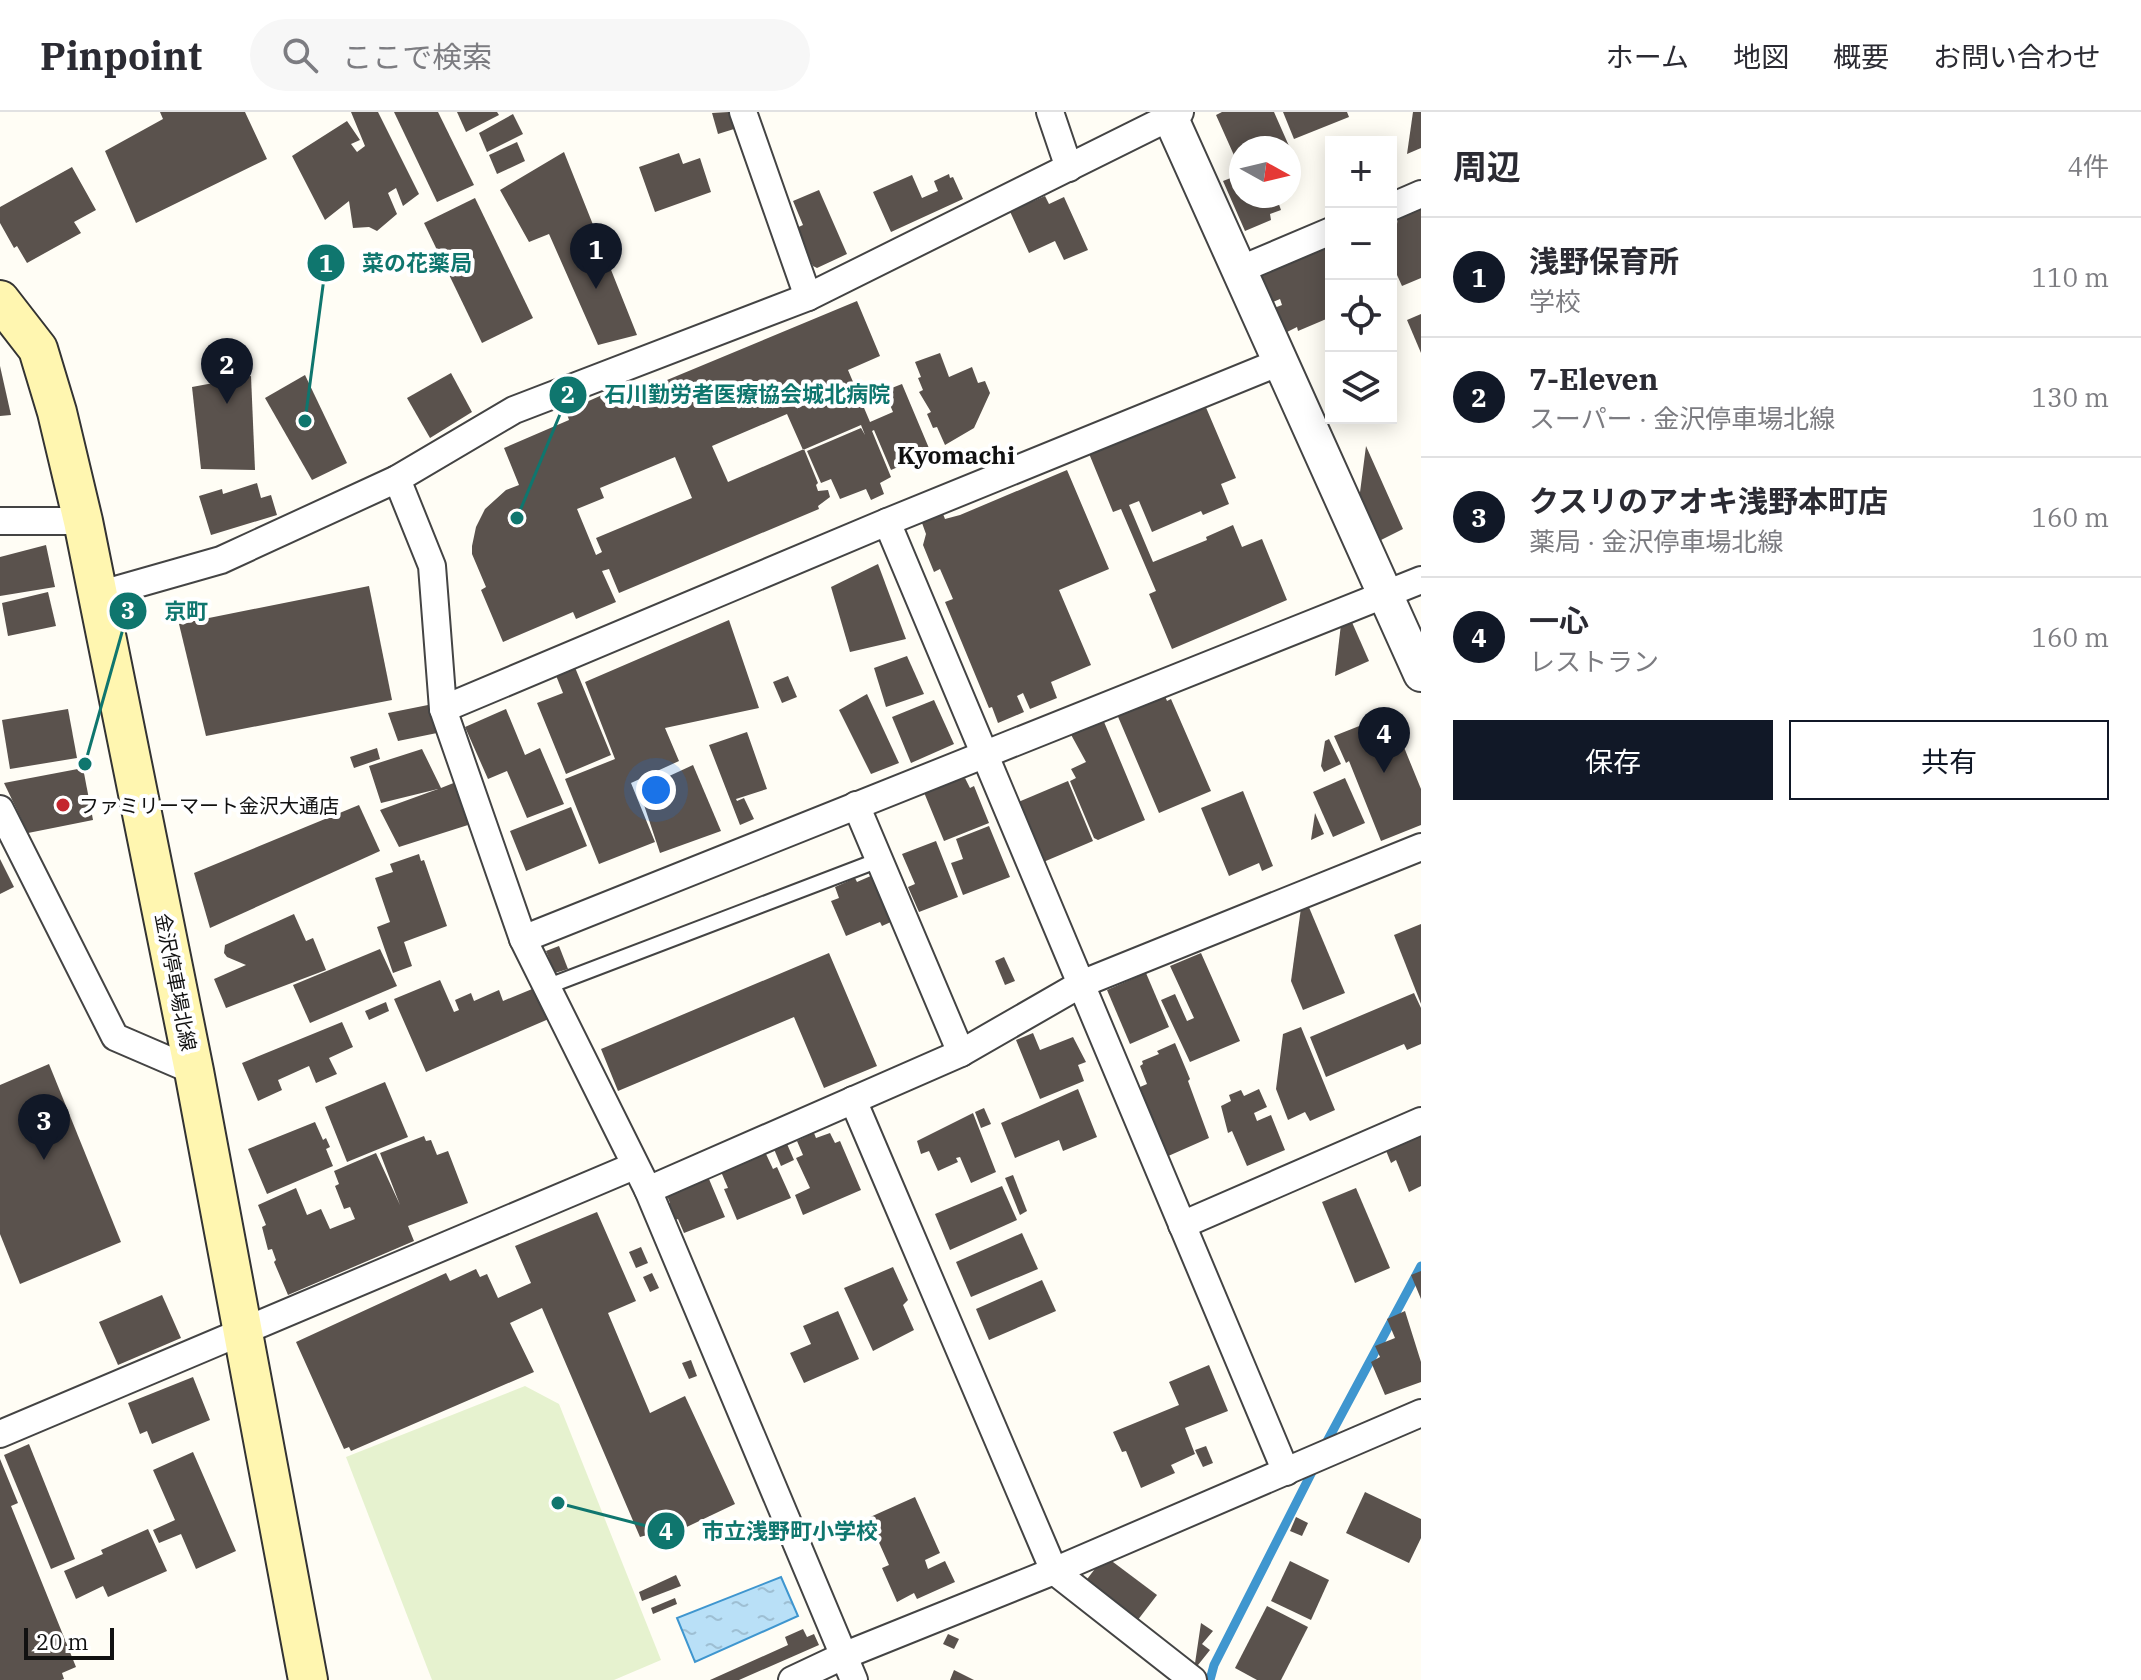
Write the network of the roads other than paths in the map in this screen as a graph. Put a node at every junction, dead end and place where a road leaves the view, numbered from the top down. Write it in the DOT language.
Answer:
graph roads {
  1 [pos="743,112"];
  2 [pos="1050,112"];
  3 [pos="1173,114"];
  4 [pos="1069,168"];
  5 [pos="1421,194"];
  6 [pos="1397,204"];
  7 [pos="1325,234"];
  8 [pos="1239,270"];
  9 [pos="808,297"];
  10 [pos="0,300"];
  11 [pos="1280,362"];
  12 [pos="397,479"];
  13 [pos="0,521"];
  14 [pos="83,521"];
  15 [pos="887,522"];
  16 [pos="1421,580"];
  17 [pos="1386,594"];
  18 [pos="98,595"];
  19 [pos="1421,674"];
  20 [pos="443,709"];
  21 [pos="984,753"];
  22 [pos="856,805"];
  23 [pos="0,809"];
  24 [pos="1421,847"];
  25 [pos="879,860"];
  26 [pos="523,939"];
  27 [pos="1081,984"];
  28 [pos="546,987"];
  29 [pos="961,1053"];
  30 [pos="194,1071"];
  31 [pos="853,1100"];
  32 [pos="1421,1121"];
  33 [pos="634,1166"];
  34 [pos="648,1190"];
  35 [pos="1182,1225"];
  36 [pos="242,1331"];
  37 [pos="1421,1413"];
  38 [pos="0,1434"];
  39 [pos="1286,1472"];
  40 [pos="1054,1571"];
  41 [pos="843,1656"];
  42 [pos="308,1680"];
  43 [pos="792,1680"];
  44 [pos="854,1680"];
  45 [pos="1193,1680"];
  1 -- 9 [label="street"];
  2 -- 4 [label="street"];
  3 -- 4 [label="street"];
  3 -- 8 [label="street"];
  4 -- 9 [label="street"];
  5 -- 6 [label="street"];
  7 -- 8 [label="street"];
  8 -- 11 [label="street"];
  9 -- 12 [label="street"];
  10 -- 14 [label="main road, 金沢停車場北線"];
  11 -- 15 [label="street"];
  11 -- 17 [label="street"];
  12 -- 18 [label="street"];
  12 -- 20 [label="street"];
  13 -- 14 [label="street"];
  14 -- 18 [label="main road, 金沢停車場北線"];
  15 -- 20 [label="street"];
  15 -- 21 [label="street"];
  16 -- 17 [label="street"];
  17 -- 19 [label="street"];
  17 -- 21 [label="street"];
  18 -- 30 [label="main road, 金沢停車場北線"];
  20 -- 26 [label="street"];
  21 -- 22 [label="street"];
  21 -- 27 [label="street"];
  22 -- 25 [label="street"];
  22 -- 26 [label="street"];
  23 -- 30 [label="street"];
  24 -- 27 [label="street"];
  25 -- 28 [label="lane"];
  25 -- 29 [label="street"];
  26 -- 28 [label="street"];
  27 -- 29 [label="street"];
  27 -- 35 [label="street"];
  28 -- 33 [label="street"];
  29 -- 31 [label="street"];
  30 -- 36 [label="main road, 金沢停車場北線"];
  31 -- 34 [label="street"];
  31 -- 40 [label="street"];
  32 -- 35 [label="street"];
  33 -- 34 [label="street"];
  33 -- 36 [label="street"];
  34 -- 41 [label="street"];
  35 -- 39 [label="street"];
  36 -- 38 [label="street"];
  36 -- 42 [label="main road, 金沢停車場北線"];
  37 -- 39 [label="street"];
  39 -- 40 [label="street"];
  40 -- 41 [label="street"];
  40 -- 45 [label="street"];
  41 -- 43 [label="street"];
  41 -- 44 [label="street"];
}
